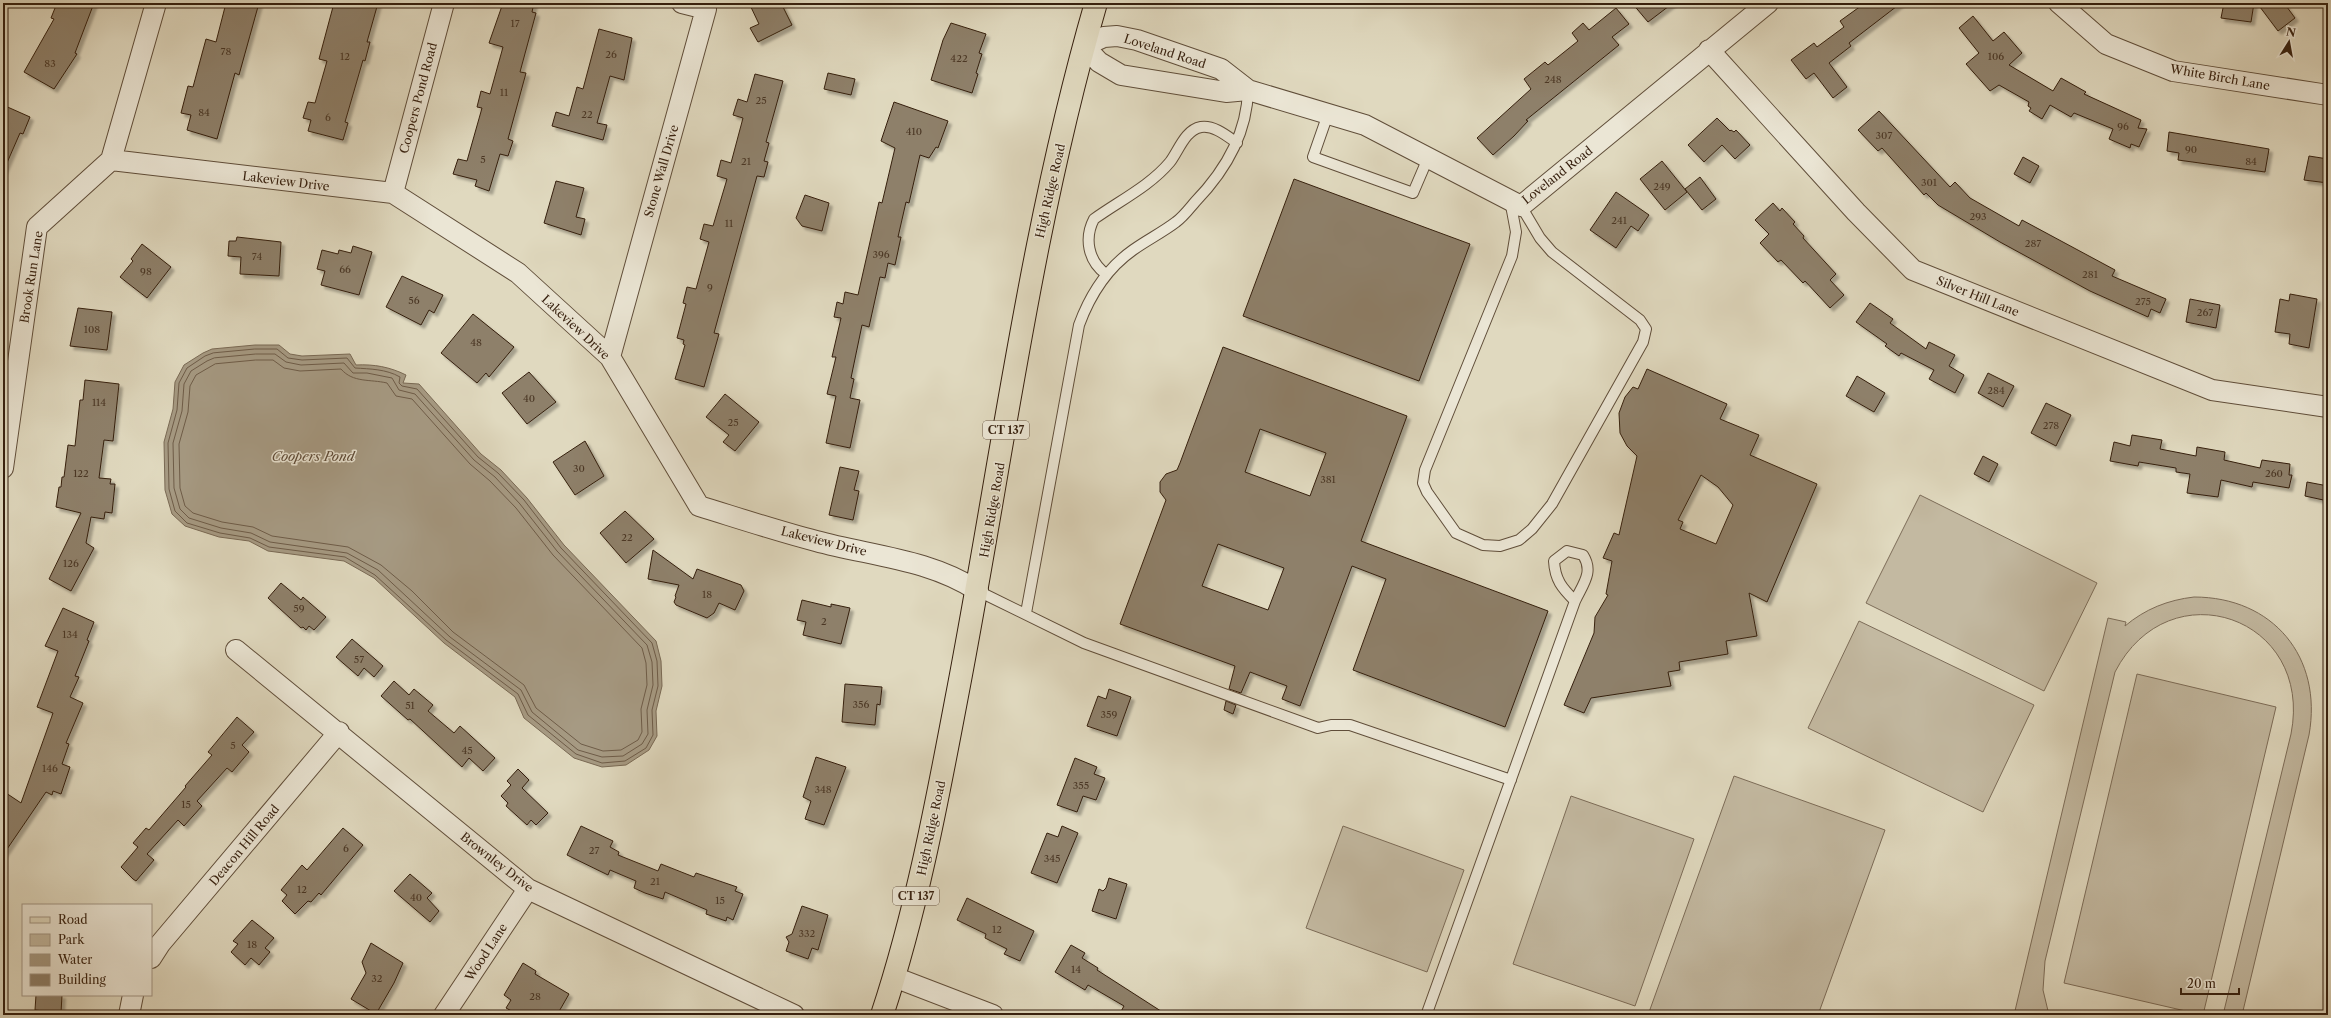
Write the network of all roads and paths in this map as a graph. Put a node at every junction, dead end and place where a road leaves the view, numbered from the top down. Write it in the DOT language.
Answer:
graph roads {
  1 [pos="156,3"];
  2 [pos="444,3"];
  3 [pos="682,3"];
  4 [pos="1096,3"];
  5 [pos="1768,3"];
  6 [pos="2059,3"];
  7 [pos="1084,46"];
  8 [pos="1709,50"];
  9 [pos="1248,90"];
  10 [pos="2328,95"];
  11 [pos="1328,114"];
  12 [pos="1237,143"];
  13 [pos="1428,158"];
  14 [pos="111,160"];
  15 [pos="393,193"];
  16 [pos="1516,203"];
  17 [pos="1106,274"];
  18 [pos="610,357"];
  19 [pos="2328,407"];
  20 [pos="3,468"];
  21 [pos="978,591"];
  22 [pos="1575,601"];
  23 [pos="1026,613"];
  24 [pos="236,650"];
  25 [pos="339,732"];
  26 [pos="1511,780"];
  27 [pos="528,889"];
  28 [pos="152,956"];
  29 [pos="894,977"];
  30 [pos="133,996"];
  31 [pos="1427,1013"];
  32 [pos="129,1015"];
  33 [pos="444,1015"];
  34 [pos="794,1015"];
  35 [pos="882,1015"];
  36 [pos="993,1015"];
  1 -- 14 [label="street"];
  2 -- 15 [label="street, Coopers Pond Road"];
  3 -- 18 [label="street, Stone Wall Drive"];
  4 -- 7 [label="main road, High Ridge Road / CT 137"];
  5 -- 8 [label="street, Loveland Road"];
  6 -- 10 [label="street, White Birch Lane"];
  7 -- 9 [label="street, Loveland Road"];
  7 -- 9 [label="street, Loveland Road"];
  7 -- 21 [label="main road, High Ridge Road / CT 137"];
  8 -- 16 [label="street, Loveland Road"];
  8 -- 19 [label="street, Silver Hill Lane"];
  9 -- 11 [label="street, Loveland Road"];
  9 -- 12 [label="lane"];
  11 -- 13 [label="street, Loveland Road"];
  11 -- 13 [label="lane"];
  12 -- 17 [label="lane"];
  12 -- 17 [label="lane"];
  13 -- 16 [label="street, Loveland Road"];
  14 -- 15 [label="street, Lakeview Drive"];
  14 -- 20 [label="street, Brook Run Lane"];
  15 -- 18 [label="street, Lakeview Drive"];
  16 -- 16 [label="lane"];
  17 -- 23 [label="lane"];
  18 -- 21 [label="street, Lakeview Drive"];
  21 -- 23 [label="lane"];
  21 -- 29 [label="main road, High Ridge Road / CT 137"];
  22 -- 22 [label="lane"];
  22 -- 26 [label="lane"];
  23 -- 26 [label="lane"];
  24 -- 25 [label="street, Brownley Drive"];
  25 -- 27 [label="street, Brownley Drive"];
  25 -- 28 [label="street, Deacon Hill Road"];
  26 -- 31 [label="lane"];
  27 -- 33 [label="street, Wood Lane"];
  27 -- 34 [label="street, Brownley Drive"];
  29 -- 35 [label="main road, High Ridge Road / CT 137"];
  29 -- 36 [label="street"];
  30 -- 32 [label="street"];
}
